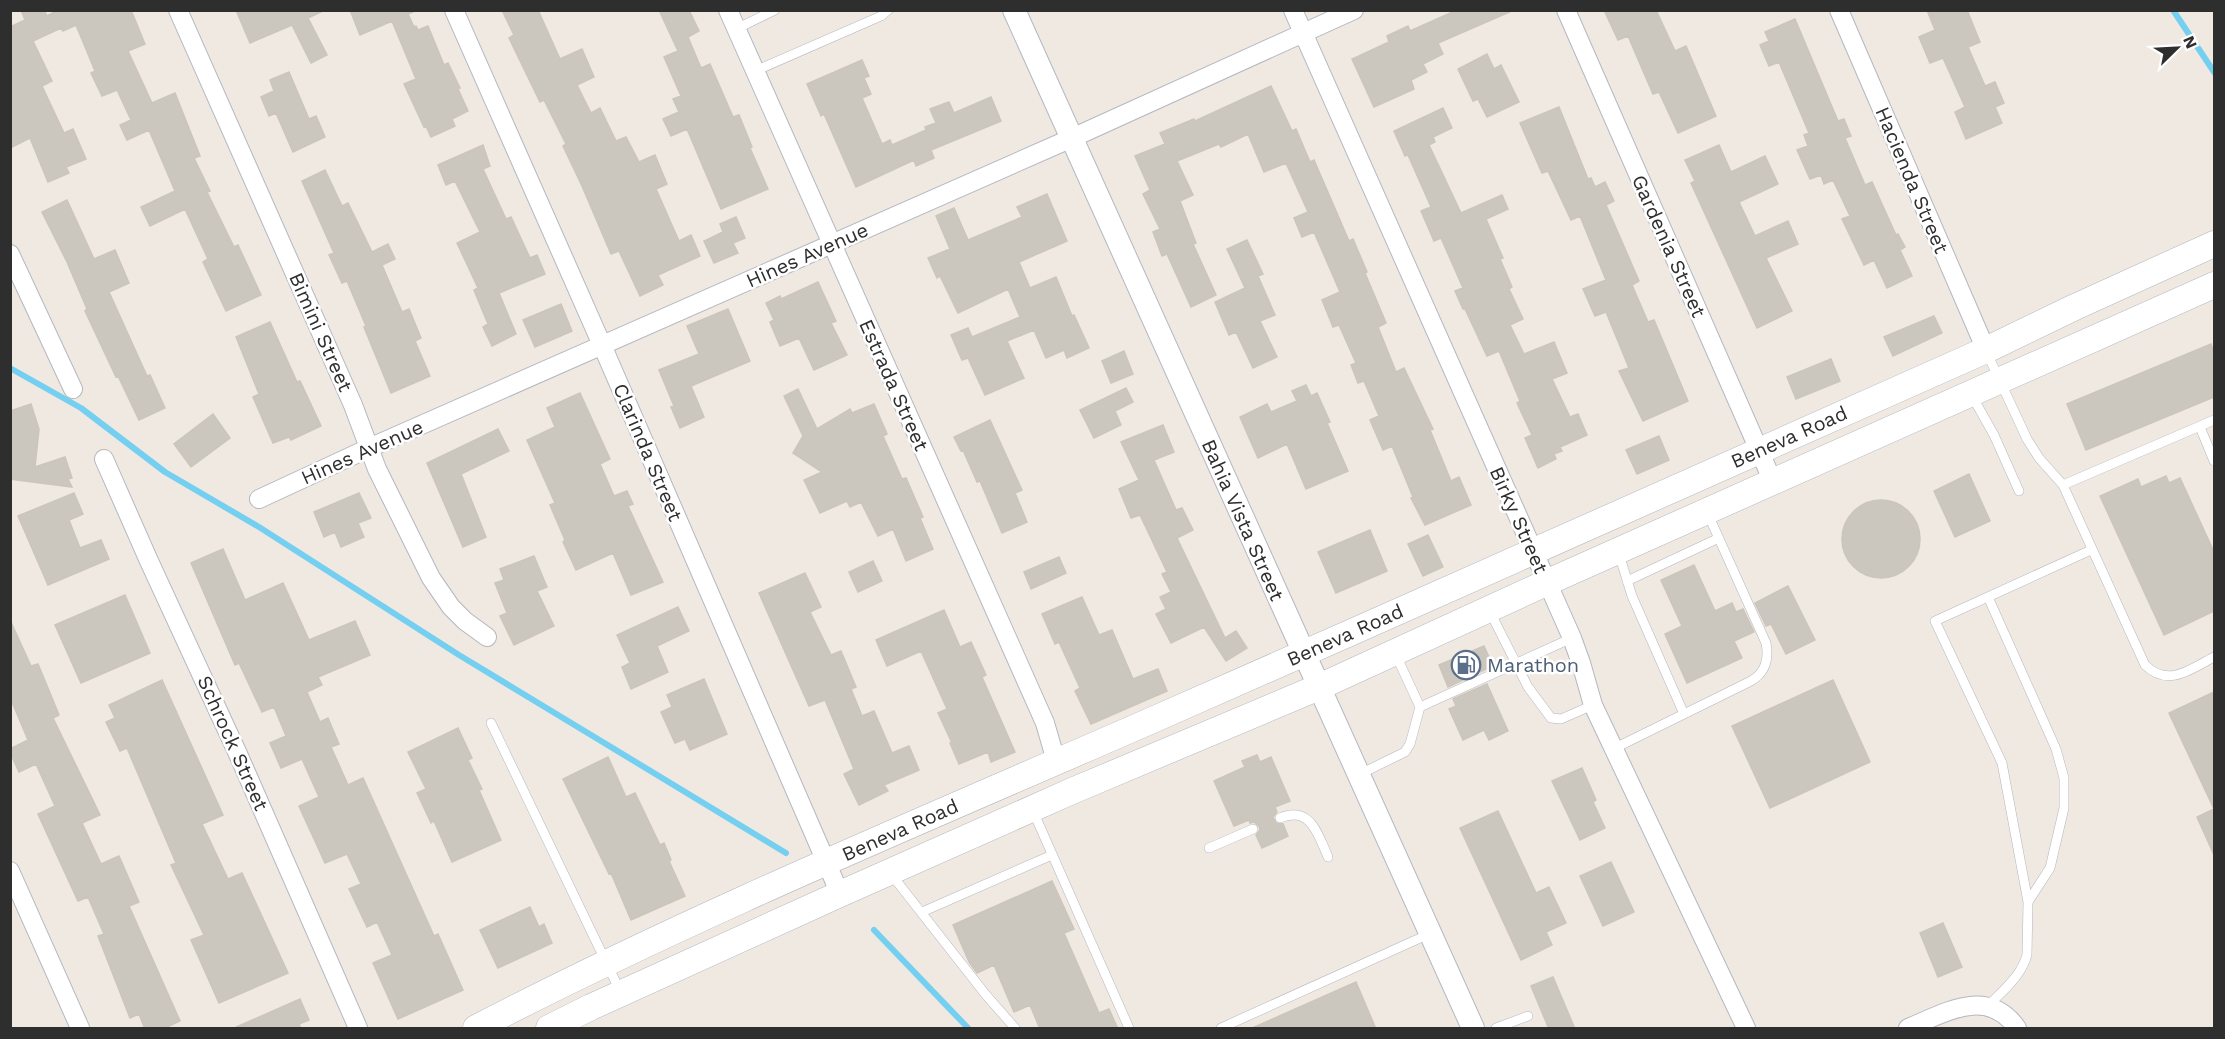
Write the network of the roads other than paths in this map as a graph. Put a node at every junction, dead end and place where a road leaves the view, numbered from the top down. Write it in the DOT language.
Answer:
graph roads {
  1 [pos="178,10"];
  2 [pos="454,10"];
  3 [pos="728,10"];
  4 [pos="775,10"];
  5 [pos="888,10"];
  6 [pos="1014,10"];
  7 [pos="1293,10"];
  8 [pos="1354,10"];
  9 [pos="1566,10"];
  10 [pos="1839,10"];
  11 [pos="736,29"];
  12 [pos="1303,33"];
  13 [pos="755,71"];
  14 [pos="1072,138"];
  15 [pos="2214,244"];
  16 [pos="831,245"];
  17 [pos="10,254"];
  18 [pos="2214,285"];
  19 [pos="602,345"];
  20 [pos="1986,350"];
  21 [pos="2000,381"];
  22 [pos="72,389"];
  23 [pos="1970,394"];
  24 [pos="2214,420"];
  25 [pos="2200,427"];
  26 [pos="369,448"];
  27 [pos="1759,450"];
  28 [pos="104,459"];
  29 [pos="2214,461"];
  30 [pos="1773,482"];
  31 [pos="2063,485"];
  32 [pos="2019,491"];
  33 [pos="259,499"];
  34 [pos="1706,512"];
  35 [pos="1719,538"];
  36 [pos="2091,550"];
  37 [pos="1533,551"];
  38 [pos="1618,552"];
  39 [pos="1627,581"];
  40 [pos="1548,582"];
  41 [pos="1988,597"];
  42 [pos="1489,609"];
  43 [pos="487,637"];
  44 [pos="1572,638"];
  45 [pos="1395,652"];
  46 [pos="1304,654"];
  47 [pos="2214,657"];
  48 [pos="1515,664"];
  49 [pos="1319,687"];
  50 [pos="1593,705"];
  51 [pos="1420,707"];
  52 [pos="1684,714"];
  53 [pos="491,723"];
  54 [pos="1613,749"];
  55 [pos="1056,761"];
  56 [pos="1358,775"];
  57 [pos="1032,808"];
  58 [pos="1280,818"];
  59 [pos="1253,829"];
  60 [pos="1209,848"];
  61 [pos="1053,855"];
  62 [pos="1328,856"];
  63 [pos="826,863"];
  64 [pos="10,871"];
  65 [pos="889,872"];
  66 [pos="840,894"];
  67 [pos="2028,902"];
  68 [pos="922,912"];
  69 [pos="1430,934"];
  70 [pos="607,962"];
  71 [pos="621,993"];
  72 [pos="1987,1007"];
  73 [pos="1528,1016"];
  74 [pos="80,1029"];
  75 [pos="358,1029"];
  76 [pos="476,1029"];
  77 [pos="549,1029"];
  78 [pos="1015,1029"];
  79 [pos="1129,1029"];
  80 [pos="1221,1029"];
  81 [pos="1473,1029"];
  82 [pos="1496,1029"];
  83 [pos="1746,1029"];
  84 [pos="1908,1029"];
  85 [pos="2017,1029"];
  1 -- 26 [label="street, Bimini Street"];
  2 -- 19 [label="street, Clarinda Street"];
  3 -- 11 [label="street, Estrada Street"];
  4 -- 11 [label="lane"];
  5 -- 13 [label="lane"];
  6 -- 14 [label="street, Bahia Vista Street"];
  7 -- 12 [label="street, Birky Street"];
  8 -- 12 [label="street, Hines Avenue"];
  9 -- 27 [label="street, Gardenia Street"];
  10 -- 20 [label="street, Hacienda Street"];
  11 -- 13 [label="street, Estrada Street"];
  12 -- 14 [label="street, Hines Avenue"];
  12 -- 37 [label="street, Birky Street"];
  13 -- 16 [label="street, Estrada Street"];
  14 -- 16 [label="street, Hines Avenue"];
  14 -- 46 [label="street, Bahia Vista Street"];
  15 -- 20 [label="main road, Beneva Road"];
  16 -- 19 [label="street, Hines Avenue"];
  16 -- 55 [label="street, Estrada Street"];
  17 -- 22 [label="street"];
  18 -- 21 [label="main road, Beneva Road"];
  19 -- 26 [label="street, Hines Avenue"];
  19 -- 63 [label="street, Clarinda Street"];
  20 -- 21 [label="lane"];
  20 -- 27 [label="main road, Beneva Road"];
  21 -- 23 [label="main road, Beneva Road"];
  21 -- 31 [label="lane"];
  23 -- 30 [label="main road, Beneva Road"];
  23 -- 32 [label="lane"];
  24 -- 25 [label="lane"];
  25 -- 29 [label="lane"];
  25 -- 31 [label="lane"];
  26 -- 33 [label="street, Hines Avenue"];
  26 -- 43 [label="street, Bimini Street"];
  27 -- 30 [label="street, Gardenia Street"];
  27 -- 37 [label="main road, Beneva Road"];
  28 -- 75 [label="street, Schrock Street"];
  30 -- 34 [label="main road, Beneva Road"];
  31 -- 36 [label="lane"];
  34 -- 35 [label="lane"];
  34 -- 38 [label="main road, Beneva Road"];
  35 -- 39 [label="lane"];
  35 -- 52 [label="lane"];
  36 -- 41 [label="lane"];
  36 -- 47 [label="lane"];
  37 -- 40 [label="street, Birky Street"];
  37 -- 46 [label="main road, Beneva Road"];
  38 -- 39 [label="lane"];
  38 -- 40 [label="main road, Beneva Road"];
  39 -- 52 [label="lane"];
  40 -- 42 [label="main road, Beneva Road"];
  40 -- 44 [label="street, Birky Street"];
  41 -- 67 [label="lane"];
  41 -- 67 [label="lane"];
  42 -- 45 [label="main road, Beneva Road"];
  42 -- 48 [label="lane"];
  44 -- 48 [label="lane"];
  44 -- 50 [label="street, Birky Street"];
  45 -- 49 [label="main road, Beneva Road"];
  45 -- 51 [label="lane"];
  46 -- 49 [label="street, Bahia Vista Street"];
  46 -- 55 [label="main road, Beneva Road"];
  48 -- 50 [label="lane"];
  48 -- 51 [label="lane"];
  49 -- 56 [label="street, Bahia Vista Street"];
  49 -- 57 [label="main road, Beneva Road"];
  50 -- 54 [label="street, Birky Street"];
  51 -- 56 [label="lane"];
  52 -- 54 [label="lane"];
  53 -- 70 [label="lane"];
  54 -- 83 [label="street, Birky Street"];
  55 -- 63 [label="main road, Beneva Road"];
  56 -- 69 [label="street, Bahia Vista Street"];
  57 -- 61 [label="lane"];
  57 -- 65 [label="main road, Beneva Road"];
  58 -- 62 [label="lane"];
  59 -- 60 [label="lane"];
  61 -- 68 [label="lane"];
  61 -- 79 [label="lane"];
  63 -- 66 [label="street, Clarinda Street"];
  63 -- 70 [label="main road, Beneva Road"];
  64 -- 74 [label="street"];
  65 -- 66 [label="main road, Beneva Road"];
  65 -- 68 [label="lane"];
  66 -- 71 [label="main road, Beneva Road"];
  67 -- 72 [label="lane"];
  68 -- 78 [label="lane"];
  69 -- 80 [label="lane"];
  69 -- 81 [label="street, Bahia Vista Street"];
  70 -- 71 [label="lane"];
  70 -- 76 [label="main road, Beneva Road"];
  71 -- 77 [label="main road, Beneva Road"];
  72 -- 84 [label="street"];
  72 -- 85 [label="street"];
  73 -- 82 [label="lane"];
}
